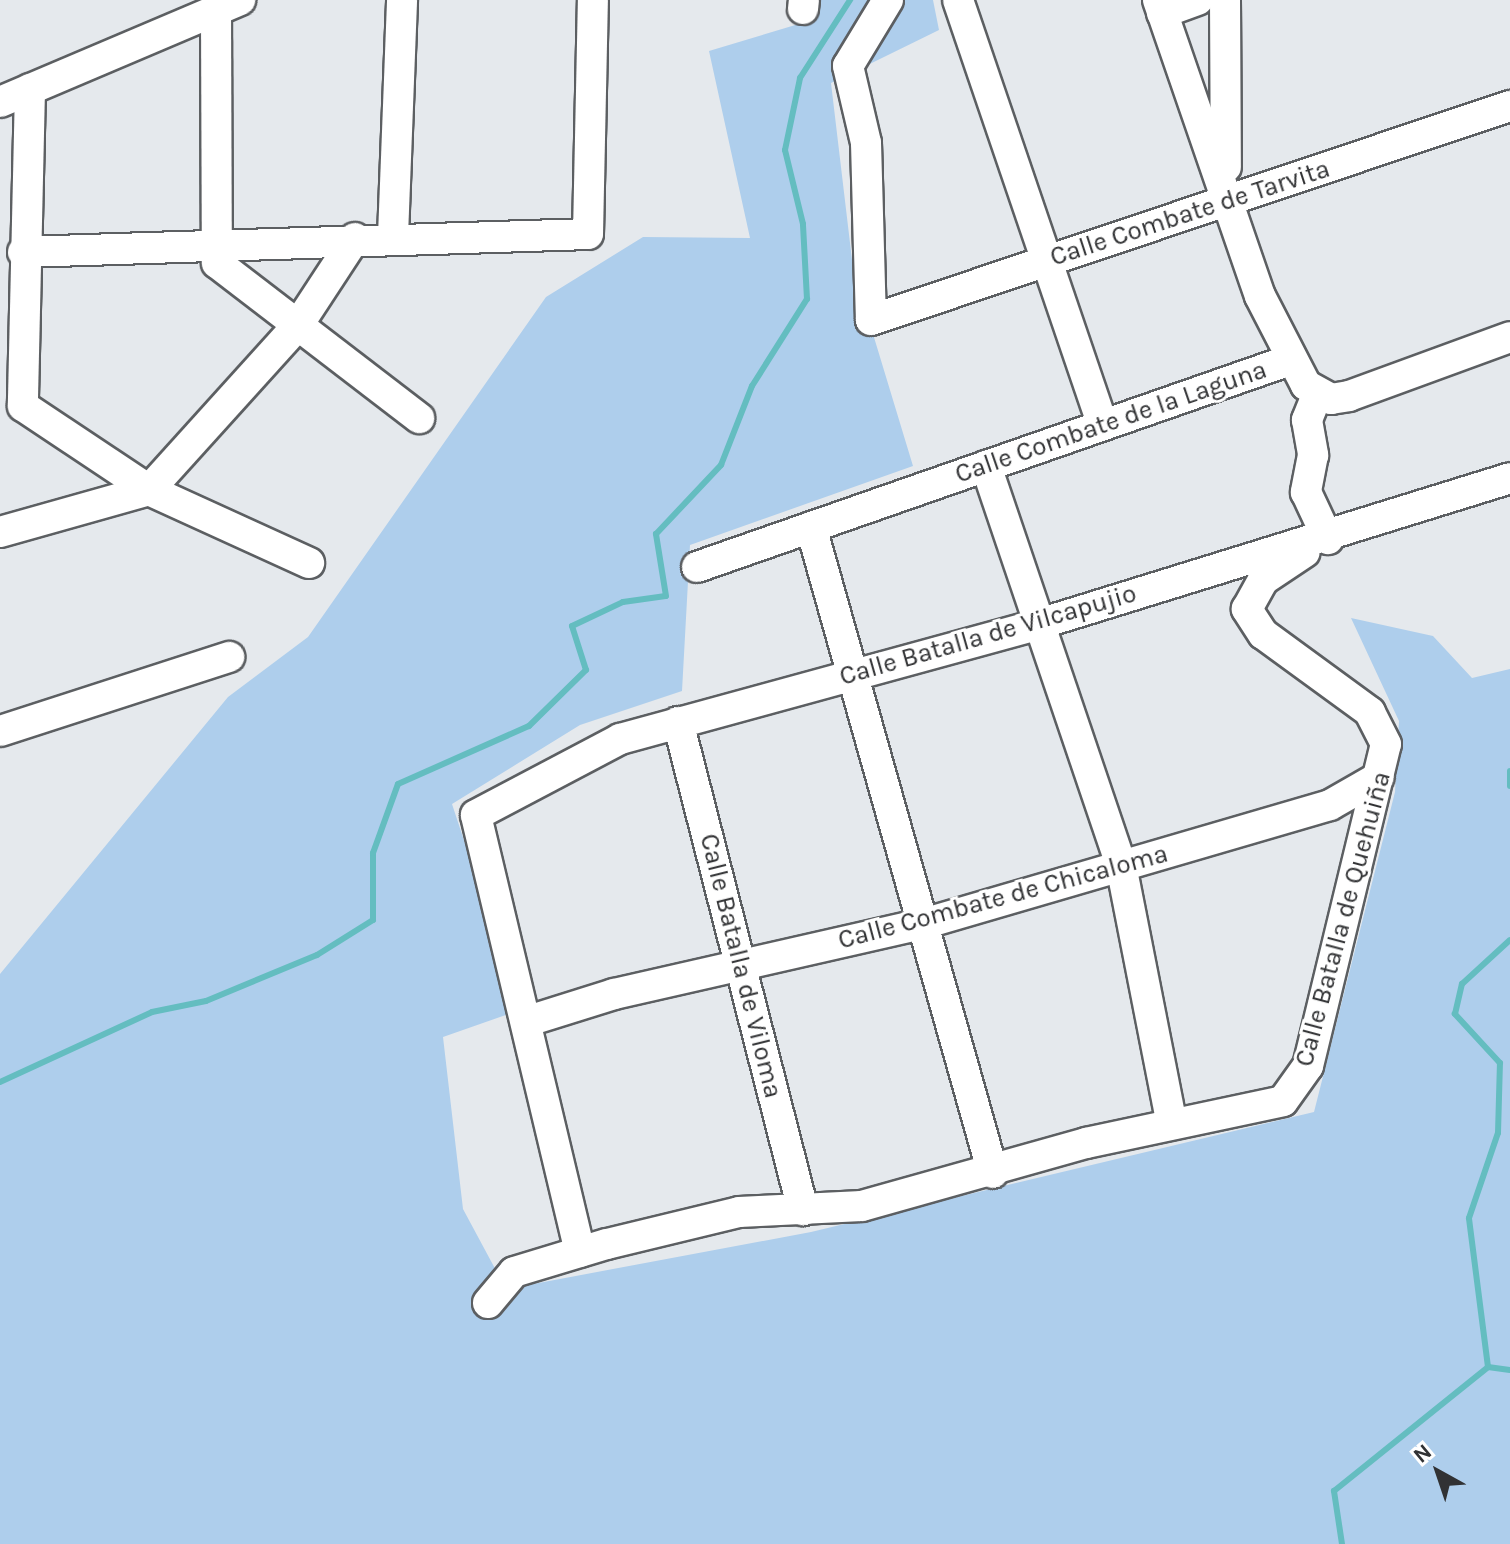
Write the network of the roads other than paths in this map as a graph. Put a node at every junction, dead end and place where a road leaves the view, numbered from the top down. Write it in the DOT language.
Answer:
graph roads {
  1 [pos="402,0"];
  2 [pos="593,0"];
  3 [pos="888,0"];
  4 [pos="958,0"];
  5 [pos="1198,0"];
  6 [pos="1225,0"];
  7 [pos="228,6"];
  8 [pos="1160,6"];
  9 [pos="30,89"];
  10 [pos="0,102"];
  11 [pos="1510,106"];
  12 [pos="1227,201"];
  13 [pos="393,236"];
  14 [pos="355,238"];
  15 [pos="214,246"];
  16 [pos="23,252"];
  17 [pos="1045,261"];
  18 [pos="298,325"];
  19 [pos="1510,337"];
  20 [pos="1290,360"];
  21 [pos="9,369"];
  22 [pos="1317,395"];
  23 [pos="419,418"];
  24 [pos="1103,425"];
  25 [pos="986,466"];
  26 [pos="1510,478"];
  27 [pos="149,490"];
  28 [pos="811,527"];
  29 [pos="0,532"];
  30 [pos="1328,539"];
  31 [pos="309,563"];
  32 [pos="697,567"];
  33 [pos="1039,624"];
  34 [pos="229,657"];
  35 [pos="852,673"];
  36 [pos="678,722"];
  37 [pos="0,731"];
  38 [pos="1379,777"];
  39 [pos="1121,865"];
  40 [pos="923,924"];
  41 [pos="740,964"];
  42 [pos="528,1021"];
  43 [pos="1172,1124"];
  44 [pos="993,1173"];
  45 [pos="803,1210"];
  46 [pos="580,1252"];
  47 [pos="488,1303"];
  1 -- 13 [label="street"];
  2 -- 13 [label="street"];
  3 -- 17 [label="street, Calle Combate de Tarvita"];
  4 -- 17 [label="street"];
  5 -- 8 [label="street"];
  6 -- 12 [label="street"];
  7 -- 9 [label="street"];
  7 -- 15 [label="street"];
  8 -- 12 [label="street"];
  9 -- 10 [label="street"];
  9 -- 16 [label="street"];
  11 -- 12 [label="street, Calle Combate de Tarvita"];
  12 -- 17 [label="street, Calle Combate de Tarvita"];
  12 -- 20 [label="street"];
  13 -- 14 [label="street"];
  14 -- 15 [label="street"];
  14 -- 18 [label="street"];
  15 -- 16 [label="street"];
  15 -- 18 [label="street"];
  16 -- 21 [label="street"];
  17 -- 24 [label="street"];
  18 -- 23 [label="street"];
  18 -- 27 [label="street"];
  19 -- 22 [label="street"];
  20 -- 22 [label="street, Calle Combate de la Laguna"];
  20 -- 24 [label="street, Calle Combate de la Laguna"];
  21 -- 27 [label="street"];
  22 -- 30 [label="street"];
  24 -- 25 [label="street, Calle Combate de la Laguna"];
  25 -- 28 [label="street, Calle Combate de la Laguna"];
  25 -- 33 [label="street"];
  26 -- 30 [label="street, Calle Batalla de Vilcapujio"];
  27 -- 29 [label="street"];
  27 -- 31 [label="street"];
  28 -- 32 [label="street, Calle Combate de la Laguna"];
  28 -- 35 [label="street"];
  30 -- 33 [label="street, Calle Batalla de Vilcapujio"];
  30 -- 38 [label="street, Calle Batalla de Quehuiña"];
  33 -- 35 [label="street, Calle Batalla de Vilcapujio"];
  33 -- 39 [label="street"];
  34 -- 37 [label="street"];
  35 -- 36 [label="street, Calle Batalla de Vilcapujio"];
  35 -- 40 [label="street"];
  36 -- 41 [label="street, Calle Batalla de Viloma"];
  36 -- 42 [label="street, Calle Batalla de Vilcapujio"];
  38 -- 39 [label="street, Calle Combate de Chicaloma"];
  38 -- 43 [label="street, Calle Batalla de Quehuiña"];
  39 -- 40 [label="street, Calle Combate de Chicaloma"];
  39 -- 43 [label="street"];
  40 -- 41 [label="street, Calle Combate de Chicaloma"];
  40 -- 44 [label="street"];
  41 -- 42 [label="street, Calle Combate de Chicaloma"];
  41 -- 45 [label="street, Calle Batalla de Viloma"];
  42 -- 46 [label="street"];
  43 -- 44 [label="street, Calle Batalla de Quehuiña"];
  44 -- 45 [label="street, Calle Batalla de Quehuiña"];
  45 -- 46 [label="street, Calle Batalla de Quehuiña"];
  46 -- 47 [label="street, Calle Batalla de Quehuiña"];
}
